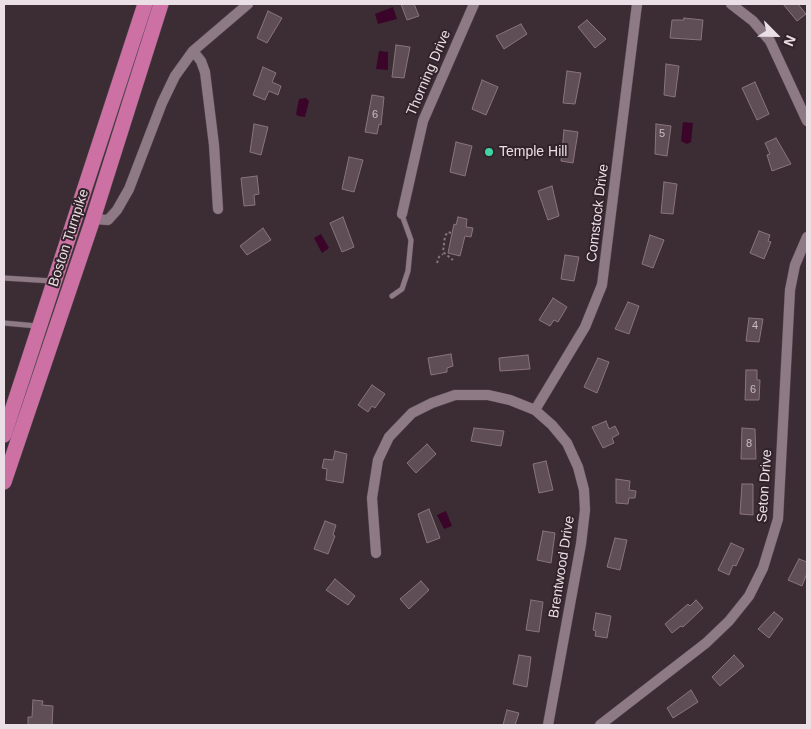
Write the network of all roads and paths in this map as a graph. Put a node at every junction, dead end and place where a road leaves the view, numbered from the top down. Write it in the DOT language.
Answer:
graph roads {
  1 [pos="145,4"];
  2 [pos="161,4"];
  3 [pos="248,4"];
  4 [pos="474,4"];
  5 [pos="637,4"];
  6 [pos="731,4"];
  7 [pos="193,51"];
  8 [pos="807,120"];
  9 [pos="218,209"];
  10 [pos="402,214"];
  11 [pos="92,219"];
  12 [pos="451,233"];
  13 [pos="807,238"];
  14 [pos="444,254"];
  15 [pos="453,260"];
  16 [pos="437,263"];
  17 [pos="4,278"];
  18 [pos="55,282"];
  19 [pos="392,296"];
  20 [pos="4,323"];
  21 [pos="40,327"];
  22 [pos="535,410"];
  23 [pos="4,435"];
  24 [pos="4,482"];
  25 [pos="376,553"];
  26 [pos="548,725"];
  27 [pos="600,725"];
  1 -- 18 [label="highway, Boston Turnpike"];
  2 -- 11 [label="highway, Boston Turnpike"];
  3 -- 7 [label="street"];
  4 -- 10 [label="street, Thorning Drive"];
  5 -- 22 [label="street, Comstock Drive"];
  6 -- 8 [label="street"];
  7 -- 9 [label="street"];
  7 -- 11 [label="street"];
  10 -- 19 [label="lane"];
  11 -- 24 [label="highway, Boston Turnpike"];
  12 -- 14 [label="path"];
  13 -- 27 [label="street, Seton Drive"];
  14 -- 15 [label="path"];
  14 -- 16 [label="path"];
  17 -- 18 [label="lane"];
  18 -- 21 [label="highway, Boston Turnpike"];
  20 -- 21 [label="lane"];
  21 -- 23 [label="highway, Boston Turnpike"];
  22 -- 25 [label="street, Brentwood Drive"];
  22 -- 26 [label="street, Brentwood Drive"];
}
